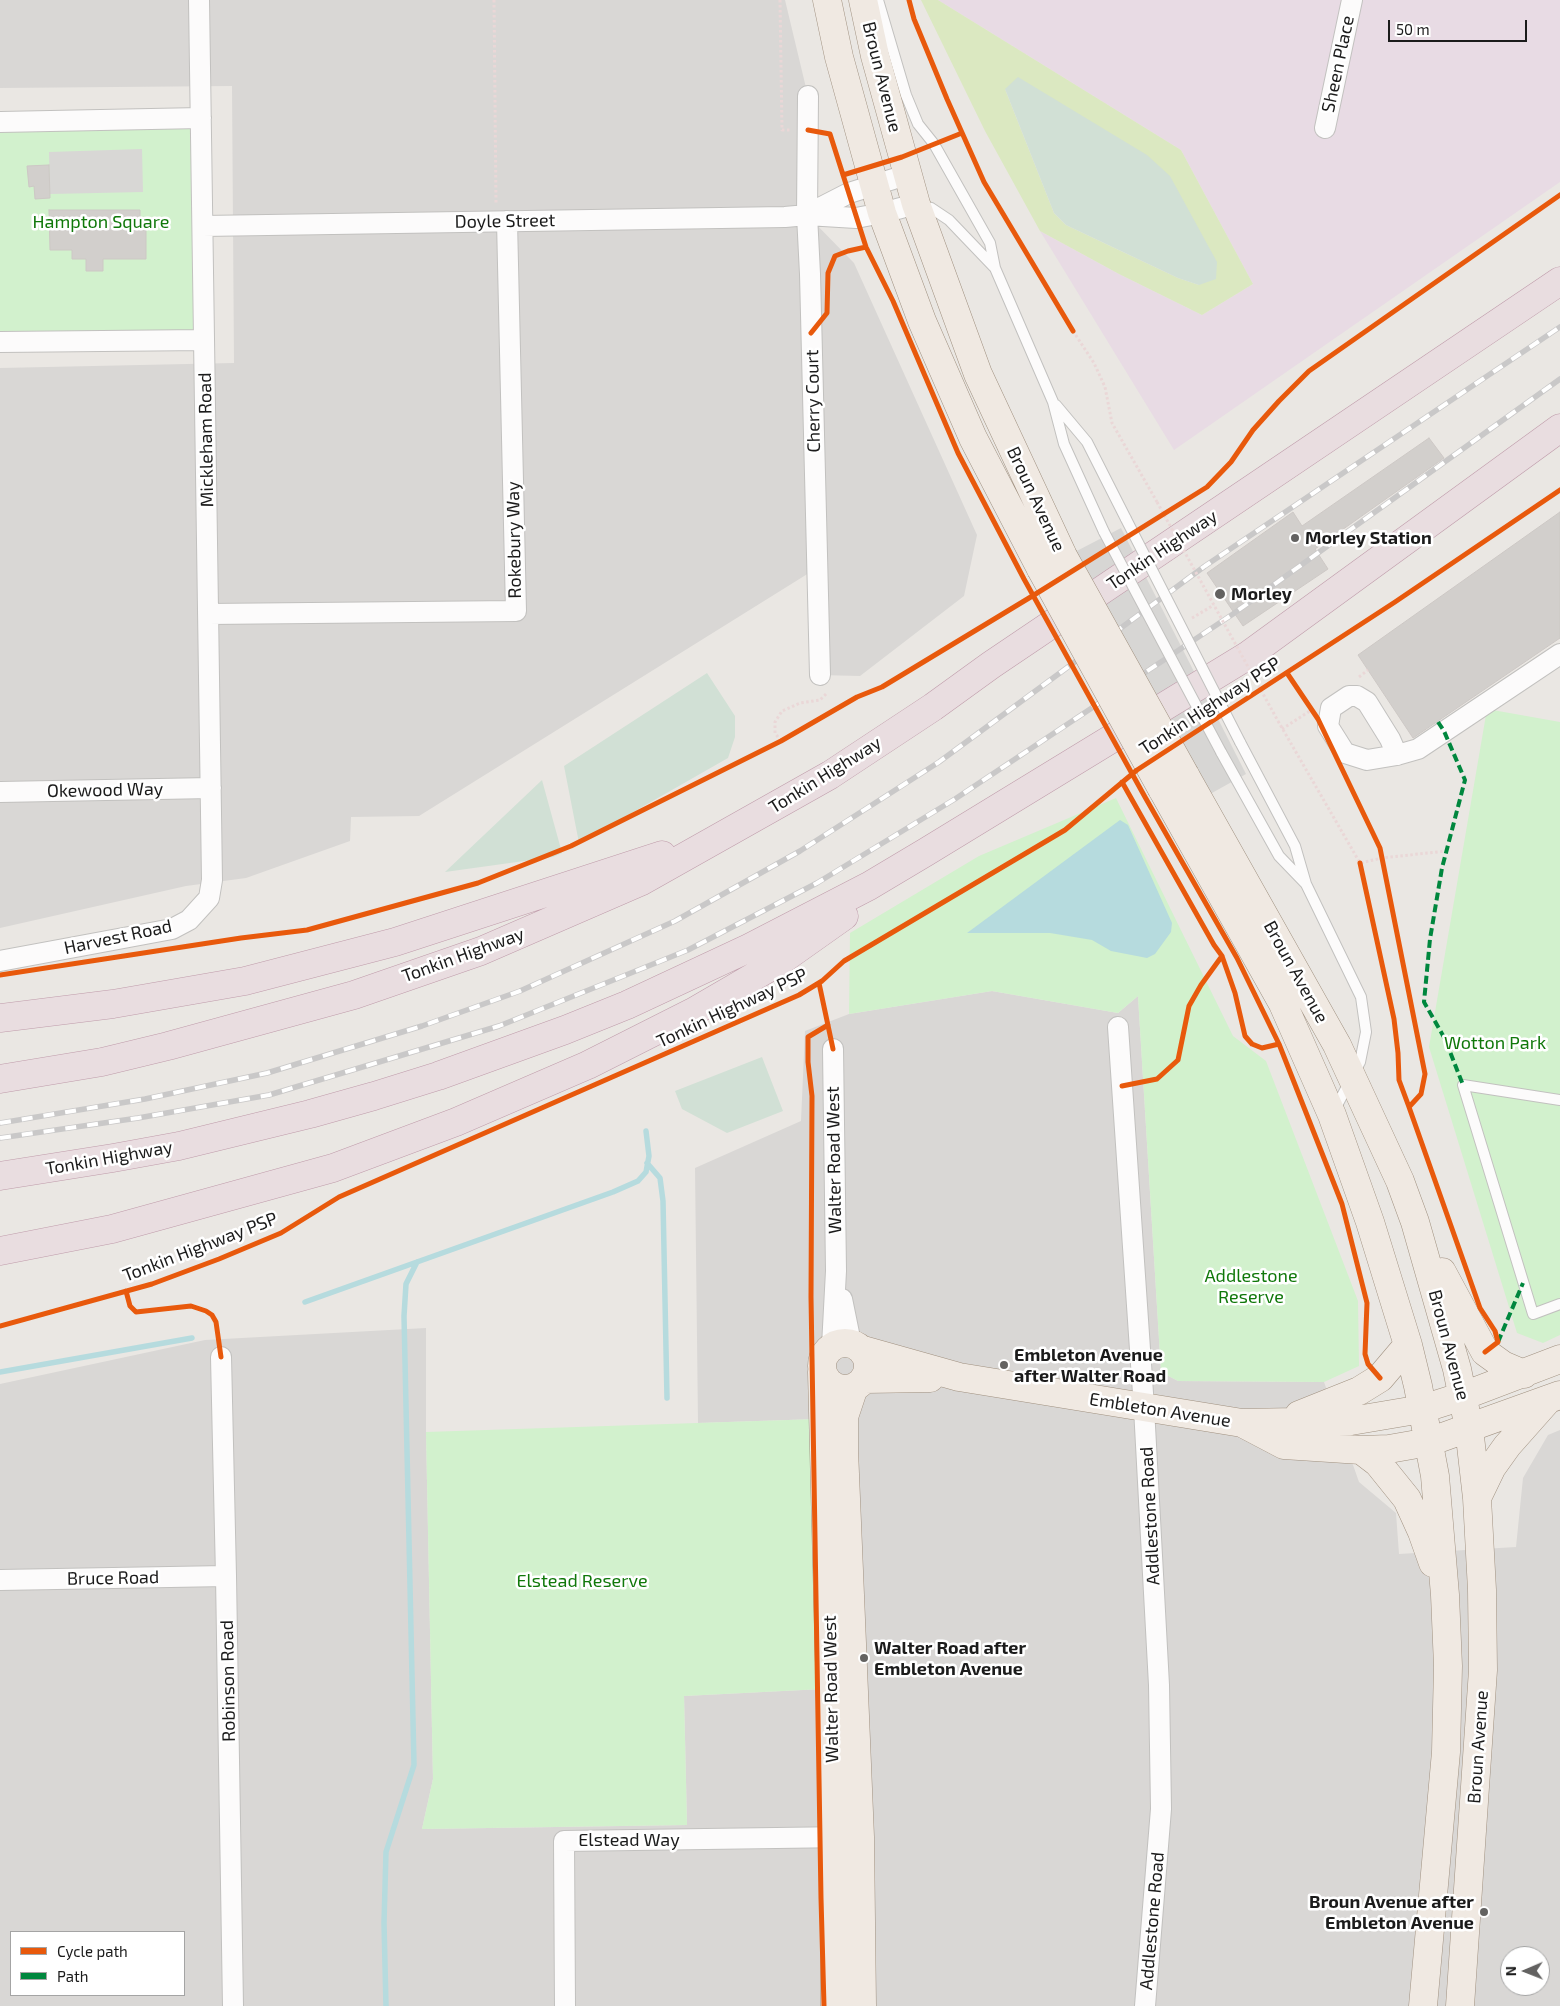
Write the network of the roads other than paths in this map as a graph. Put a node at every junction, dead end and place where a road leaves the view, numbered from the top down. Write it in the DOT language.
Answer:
graph roads {
  1 [pos="199,0"];
  2 [pos="827,0"];
  3 [pos="863,0"];
  4 [pos="878,0"];
  5 [pos="1352,0"];
  6 [pos="808,96"];
  7 [pos="201,118"];
  8 [pos="0,122"];
  9 [pos="1325,128"];
  10 [pos="906,175"];
  11 [pos="875,184"];
  12 [pos="916,204"];
  13 [pos="882,214"];
  14 [pos="807,215"];
  15 [pos="502,221"];
  16 [pos="203,226"];
  17 [pos="994,268"];
  18 [pos="1560,281"];
  19 [pos="204,340"];
  20 [pos="0,342"];
  21 [pos="1053,402"];
  22 [pos="1560,428"];
  23 [pos="1052,563"];
  24 [pos="208,614"];
  25 [pos="1560,654"];
  26 [pos="820,675"];
  27 [pos="1397,755"];
  28 [pos="211,788"];
  29 [pos="0,792"];
  30 [pos="984,816"];
  31 [pos="720,836"];
  32 [pos="212,880"];
  33 [pos="1306,884"];
  34 [pos="0,961"];
  35 [pos="0,1018"];
  36 [pos="1118,1027"];
  37 [pos="833,1049"];
  38 [pos="1352,1076"];
  39 [pos="0,1079"];
  40 [pos="1560,1100"];
  41 [pos="1332,1116"];
  42 [pos="0,1176"];
  43 [pos="1415,1222"];
  44 [pos="0,1251"];
  45 [pos="1560,1304"];
  46 [pos="1408,1345"];
  47 [pos="849,1346"];
  48 [pos="221,1357"];
  49 [pos="1560,1359"];
  50 [pos="822,1372"];
  51 [pos="1524,1374"];
  52 [pos="959,1377"];
  53 [pos="860,1383"];
  54 [pos="1463,1396"];
  55 [pos="1553,1398"];
  56 [pos="1144,1408"];
  57 [pos="1422,1409"];
  58 [pos="1282,1422"];
  59 [pos="1242,1424"];
  60 [pos="1469,1428"];
  61 [pos="1429,1442"];
  62 [pos="1361,1450"];
  63 [pos="1477,1498"];
  64 [pos="226,1576"];
  65 [pos="0,1580"];
  66 [pos="1445,1595"];
  67 [pos="847,1837"];
  68 [pos="232,2006"];
  69 [pos="565,2006"];
  70 [pos="835,2006"];
  71 [pos="862,2006"];
  72 [pos="1144,2006"];
  73 [pos="1423,2006"];
  74 [pos="1460,2006"];
  1 -- 7 [label="street, Mickleham Road"];
  2 -- 11 [label="main road, Broun Avenue"];
  3 -- 10 [label="main road, Broun Avenue"];
  4 -- 17 [label="lane"];
  5 -- 9 [label="street, Sheen Place"];
  6 -- 14 [label="street, Cherry Court"];
  7 -- 8 [label="street"];
  7 -- 16 [label="street, Mickleham Road"];
  10 -- 11 [label="street, Doyle Street"];
  10 -- 12 [label="main road, Broun Avenue"];
  11 -- 13 [label="main road, Broun Avenue"];
  11 -- 14 [label="street, Doyle Street"];
  12 -- 13 [label="street, Doyle Street"];
  12 -- 17 [label="lane"];
  12 -- 23 [label="main road, Broun Avenue"];
  13 -- 14 [label="street, Doyle Street"];
  13 -- 23 [label="main road, Broun Avenue"];
  14 -- 15 [label="street, Doyle Street"];
  14 -- 26 [label="street, Cherry Court"];
  15 -- 16 [label="street, Doyle Street"];
  15 -- 24 [label="street, Rokebury Way"];
  16 -- 19 [label="street, Mickleham Road"];
  17 -- 21 [label="lane"];
  18 -- 31 [label="highway, Tonkin Highway"];
  19 -- 20 [label="street"];
  19 -- 24 [label="street, Mickleham Road"];
  21 -- 33 [label="lane, bridge"];
  21 -- 33 [label="lane, bridge"];
  22 -- 30 [label="highway, Tonkin Highway"];
  23 -- 38 [label="main road, Broun Avenue, bridge"];
  23 -- 41 [label="main road, Broun Avenue, bridge"];
  24 -- 28 [label="street, Mickleham Road"];
  25 -- 27 [label="street"];
  28 -- 29 [label="street, Okewood Way"];
  28 -- 32 [label="street, Mickleham Road"];
  30 -- 42 [label="highway, Tonkin Highway"];
  30 -- 44 [label="highway"];
  31 -- 35 [label="highway"];
  31 -- 39 [label="highway, Tonkin Highway"];
  32 -- 34 [label="street, Harvest Road"];
  33 -- 38 [label="lane"];
  36 -- 56 [label="street, Addlestone Road"];
  37 -- 47 [label="street, Walter Road West"];
  38 -- 41 [label="lane"];
  38 -- 43 [label="main road, Broun Avenue"];
  40 -- 45 [label="lane"];
  41 -- 46 [label="main road, Broun Avenue"];
  43 -- 51 [label="main road"];
  43 -- 54 [label="main road, Broun Avenue"];
  46 -- 57 [label="main road, Broun Avenue"];
  46 -- 58 [label="main road"];
  47 -- 50 [label="main road"];
  47 -- 52 [label="main road, Embleton Avenue"];
  47 -- 53 [label="main road"];
  48 -- 64 [label="street, Robinson Road"];
  49 -- 51 [label="main road, Embleton Avenue"];
  50 -- 53 [label="main road"];
  50 -- 67 [label="main road, Walter Road West"];
  51 -- 54 [label="main road, Embleton Avenue"];
  52 -- 53 [label="main road, Embleton Avenue"];
  52 -- 56 [label="main road, Embleton Avenue"];
  53 -- 67 [label="main road, Walter Road West"];
  54 -- 57 [label="main road, Embleton Avenue"];
  54 -- 60 [label="main road, Broun Avenue"];
  55 -- 60 [label="main road, Embleton Avenue"];
  55 -- 63 [label="main road"];
  56 -- 59 [label="main road, Embleton Avenue"];
  56 -- 72 [label="street, Addlestone Road"];
  57 -- 58 [label="main road, Embleton Avenue"];
  57 -- 61 [label="main road, Broun Avenue"];
  58 -- 59 [label="main road, Embleton Avenue"];
  59 -- 62 [label="main road, Embleton Avenue"];
  60 -- 61 [label="main road, Embleton Avenue"];
  60 -- 63 [label="main road, Broun Avenue"];
  61 -- 62 [label="main road, Embleton Avenue"];
  61 -- 66 [label="main road, Broun Avenue"];
  62 -- 66 [label="main road"];
  63 -- 74 [label="main road, Broun Avenue"];
  64 -- 65 [label="street, Bruce Road"];
  64 -- 68 [label="street, Robinson Road"];
  66 -- 73 [label="main road, Broun Avenue"];
  67 -- 69 [label="street, Elstead Way"];
  67 -- 70 [label="main road, Walter Road West"];
  67 -- 71 [label="main road, Walter Road West"];
}
